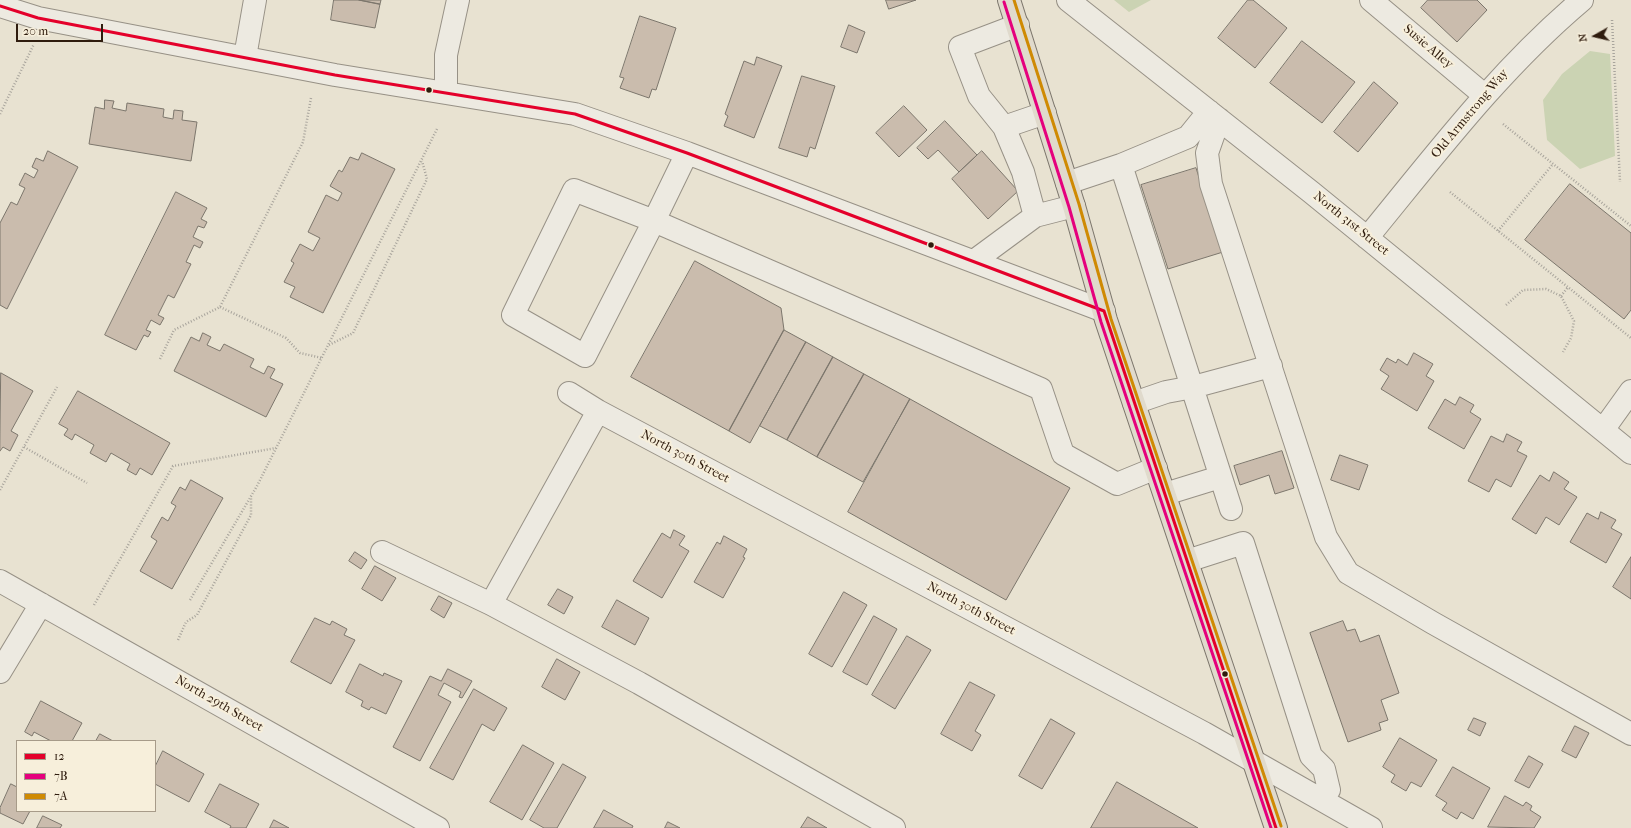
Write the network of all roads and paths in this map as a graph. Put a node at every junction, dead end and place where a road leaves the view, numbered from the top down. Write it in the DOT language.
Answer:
graph roads {
  1 [pos="255,0"];
  2 [pos="458,0"];
  3 [pos="1009,0"];
  4 [pos="1068,0"];
  5 [pos="1371,0"];
  6 [pos="1582,0"];
  7 [pos="0,6"];
  8 [pos="43,19"];
  9 [pos="1612,20"];
  10 [pos="1018,25"];
  11 [pos="245,57"];
  12 [pos="315,71"];
  13 [pos="446,93"];
  14 [pos="1484,95"];
  15 [pos="1045,113"];
  16 [pos="0,114"];
  17 [pos="1214,115"];
  18 [pos="1503,124"];
  19 [pos="1004,127"];
  20 [pos="437,129"];
  21 [pos="687,153"];
  22 [pos="422,160"];
  23 [pos="1553,164"];
  24 [pos="1121,165"];
  25 [pos="1620,182"];
  26 [pos="1067,184"];
  27 [pos="1450,192"];
  28 [pos="1074,206"];
  29 [pos="1036,216"];
  30 [pos="654,221"];
  31 [pos="1631,226"];
  32 [pos="1498,231"];
  33 [pos="1367,238"];
  34 [pos="974,260"];
  35 [pos="1568,287"];
  36 [pos="1561,296"];
  37 [pos="1506,305"];
  38 [pos="220,307"];
  39 [pos="1104,311"];
  40 [pos="1631,338"];
  41 [pos="328,346"];
  42 [pos="1563,352"];
  43 [pos="322,358"];
  44 [pos="160,359"];
  45 [pos="1271,366"];
  46 [pos="57,387"];
  47 [pos="1193,387"];
  48 [pos="1631,391"];
  49 [pos="569,393"];
  50 [pos="1134,403"];
  51 [pos="598,410"];
  52 [pos="1603,430"];
  53 [pos="24,448"];
  54 [pos="276,448"];
  55 [pos="1631,453"];
  56 [pos="1156,468"];
  57 [pos="1220,477"];
  58 [pos="87,483"];
  59 [pos="0,490"];
  60 [pos="1165,494"];
  61 [pos="251,496"];
  62 [pos="1231,509"];
  63 [pos="382,552"];
  64 [pos="1187,561"];
  65 [pos="0,581"];
  66 [pos="190,600"];
  67 [pos="41,604"];
  68 [pos="491,604"];
  69 [pos="82,627"];
  70 [pos="178,640"];
  71 [pos="0,672"];
  72 [pos="1631,734"];
  73 [pos="1254,762"];
  74 [pos="1322,800"];
  75 [pos="438,828"];
  76 [pos="894,828"];
  77 [pos="1276,828"];
  78 [pos="1371,828"];
  1 -- 11 [label="street"];
  2 -- 13 [label="street"];
  3 -- 10 [label="main road"];
  4 -- 17 [label="street, North 31st Street"];
  5 -- 14 [label="street, Susie Alley"];
  6 -- 14 [label="street, Old Armstrong Way"];
  7 -- 8 [label="street"];
  8 -- 11 [label="street"];
  8 -- 16 [label="path"];
  9 -- 25 [label="path"];
  10 -- 15 [label="main road"];
  10 -- 19 [label="street"];
  11 -- 12 [label="street"];
  12 -- 13 [label="street"];
  12 -- 38 [label="path"];
  13 -- 21 [label="street"];
  14 -- 33 [label="street, Old Armstrong Way"];
  15 -- 19 [label="street"];
  15 -- 26 [label="main road"];
  17 -- 24 [label="street"];
  17 -- 33 [label="street, North 31st Street"];
  17 -- 45 [label="street"];
  18 -- 23 [label="path"];
  19 -- 29 [label="street"];
  20 -- 22 [label="path"];
  21 -- 30 [label="street"];
  21 -- 34 [label="street"];
  22 -- 41 [label="path"];
  22 -- 41 [label="path"];
  23 -- 31 [label="path"];
  23 -- 32 [label="path"];
  24 -- 26 [label="street"];
  24 -- 47 [label="street"];
  26 -- 28 [label="main road"];
  27 -- 32 [label="path"];
  28 -- 29 [label="street"];
  28 -- 39 [label="main road"];
  29 -- 34 [label="street"];
  30 -- 30 [label="street"];
  30 -- 56 [label="street"];
  32 -- 35 [label="path"];
  33 -- 52 [label="street, North 31st Street"];
  34 -- 39 [label="street"];
  35 -- 36 [label="path"];
  35 -- 40 [label="path"];
  36 -- 37 [label="path"];
  36 -- 42 [label="path"];
  38 -- 43 [label="path"];
  38 -- 44 [label="path"];
  39 -- 50 [label="main road"];
  41 -- 43 [label="path"];
  43 -- 54 [label="path"];
  45 -- 47 [label="street"];
  45 -- 72 [label="street"];
  46 -- 53 [label="path"];
  47 -- 50 [label="street"];
  47 -- 57 [label="street"];
  48 -- 52 [label="street"];
  49 -- 51 [label="street, North 30th Street"];
  50 -- 56 [label="main road"];
  51 -- 68 [label="street"];
  51 -- 73 [label="street, North 30th Street"];
  52 -- 55 [label="street, North 31st Street"];
  53 -- 58 [label="path"];
  53 -- 59 [label="path"];
  54 -- 61 [label="path"];
  54 -- 69 [label="path"];
  56 -- 60 [label="main road"];
  57 -- 60 [label="street"];
  57 -- 62 [label="street"];
  60 -- 64 [label="main road"];
  61 -- 66 [label="path"];
  61 -- 70 [label="path"];
  63 -- 68 [label="street"];
  64 -- 73 [label="main road"];
  64 -- 74 [label="street"];
  65 -- 67 [label="street, North 29th Street"];
  67 -- 69 [label="street, North 29th Street"];
  67 -- 71 [label="street"];
  68 -- 76 [label="street"];
  69 -- 75 [label="street, North 29th Street"];
  73 -- 74 [label="street, North 30th Street"];
  73 -- 77 [label="main road"];
  74 -- 78 [label="street, North 30th Street"];
}
